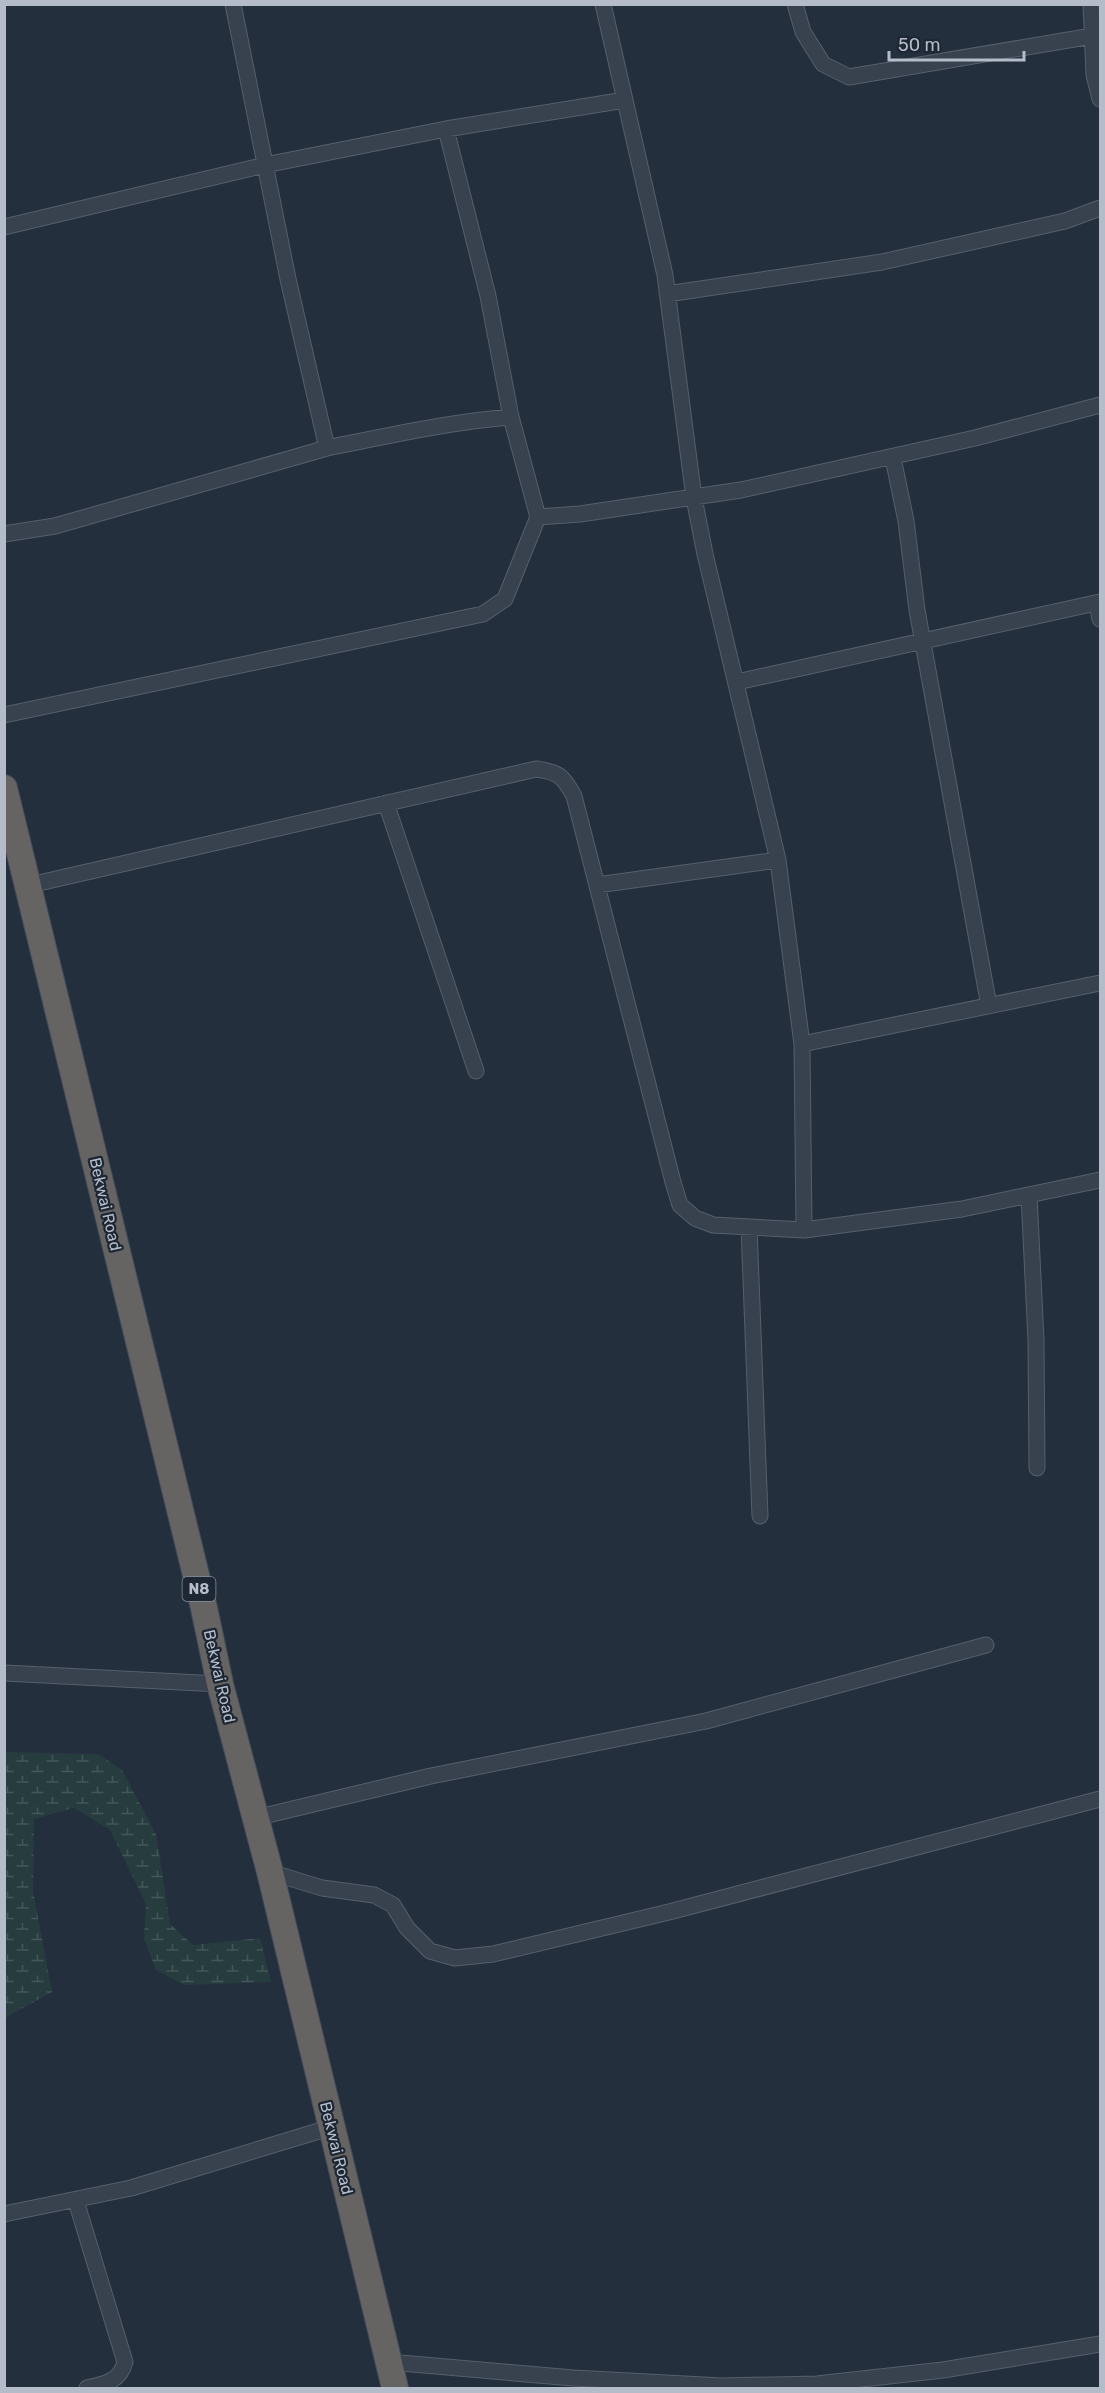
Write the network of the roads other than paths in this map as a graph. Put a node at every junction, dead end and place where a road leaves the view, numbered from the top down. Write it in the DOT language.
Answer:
graph roads {
  1 [pos="233,4"];
  2 [pos="603,4"];
  3 [pos="795,4"];
  4 [pos="1091,4"];
  5 [pos="1092,36"];
  6 [pos="1101,99"];
  7 [pos="625,100"];
  8 [pos="446,129"];
  9 [pos="265,165"];
  10 [pos="1101,208"];
  11 [pos="4,227"];
  12 [pos="667,294"];
  13 [pos="1101,405"];
  14 [pos="511,417"];
  15 [pos="327,448"];
  16 [pos="893,458"];
  17 [pos="694,498"];
  18 [pos="538,517"];
  19 [pos="4,534"];
  20 [pos="1099,602"];
  21 [pos="1101,619"];
  22 [pos="924,641"];
  23 [pos="737,682"];
  24 [pos="4,715"];
  25 [pos="4,788"];
  26 [pos="386,803"];
  27 [pos="778,860"];
  28 [pos="30,885"];
  29 [pos="597,885"];
  30 [pos="1101,983"];
  31 [pos="989,1006"];
  32 [pos="802,1044"];
  33 [pos="476,1071"];
  34 [pos="1101,1180"];
  35 [pos="1029,1195"];
  36 [pos="749,1227"];
  37 [pos="804,1230"];
  38 [pos="1037,1468"];
  39 [pos="760,1516"];
  40 [pos="986,1645"];
  41 [pos="4,1673"];
  42 [pos="220,1684"];
  43 [pos="1101,1799"];
  44 [pos="255,1818"];
  45 [pos="270,1872"];
  46 [pos="332,2127"];
  47 [pos="76,2201"];
  48 [pos="4,2214"];
  49 [pos="1101,2344"];
  50 [pos="388,2362"];
  51 [pos="530,2381"];
  52 [pos="723,2387"];
  53 [pos="87,2388"];
  54 [pos="395,2388"];
  1 -- 9 [label="street"];
  2 -- 7 [label="street"];
  3 -- 5 [label="street"];
  4 -- 5 [label="street"];
  5 -- 6 [label="street"];
  7 -- 8 [label="street"];
  7 -- 12 [label="street"];
  8 -- 9 [label="street"];
  8 -- 14 [label="street"];
  9 -- 11 [label="street"];
  9 -- 15 [label="street"];
  10 -- 12 [label="street"];
  12 -- 17 [label="street"];
  13 -- 16 [label="street"];
  14 -- 15 [label="street"];
  14 -- 18 [label="street"];
  15 -- 19 [label="street"];
  16 -- 17 [label="street"];
  16 -- 22 [label="street"];
  17 -- 18 [label="street"];
  17 -- 23 [label="street"];
  18 -- 24 [label="street"];
  20 -- 21 [label="street"];
  20 -- 22 [label="street"];
  22 -- 23 [label="street"];
  22 -- 31 [label="street"];
  23 -- 27 [label="street"];
  25 -- 28 [label="highway, Bekwai Road / N8"];
  26 -- 28 [label="street"];
  26 -- 29 [label="street"];
  26 -- 33 [label="street"];
  27 -- 29 [label="street"];
  27 -- 32 [label="street"];
  28 -- 42 [label="highway, Bekwai Road / N8"];
  29 -- 36 [label="street"];
  30 -- 31 [label="street"];
  31 -- 32 [label="street"];
  32 -- 37 [label="street"];
  34 -- 35 [label="street"];
  35 -- 37 [label="street"];
  35 -- 38 [label="street"];
  36 -- 37 [label="street"];
  36 -- 39 [label="street"];
  40 -- 44 [label="street"];
  41 -- 42 [label="street"];
  42 -- 44 [label="highway, Bekwai Road / N8"];
  43 -- 45 [label="street"];
  44 -- 45 [label="highway, Bekwai Road / N8"];
  45 -- 46 [label="highway, Bekwai Road / N8"];
  46 -- 47 [label="street"];
  46 -- 50 [label="highway, Bekwai Road / N8"];
  47 -- 48 [label="street"];
  47 -- 53 [label="street"];
  49 -- 52 [label="street"];
  50 -- 51 [label="street"];
  50 -- 54 [label="highway, Bekwai Road / N8"];
  51 -- 52 [label="street"];
}
